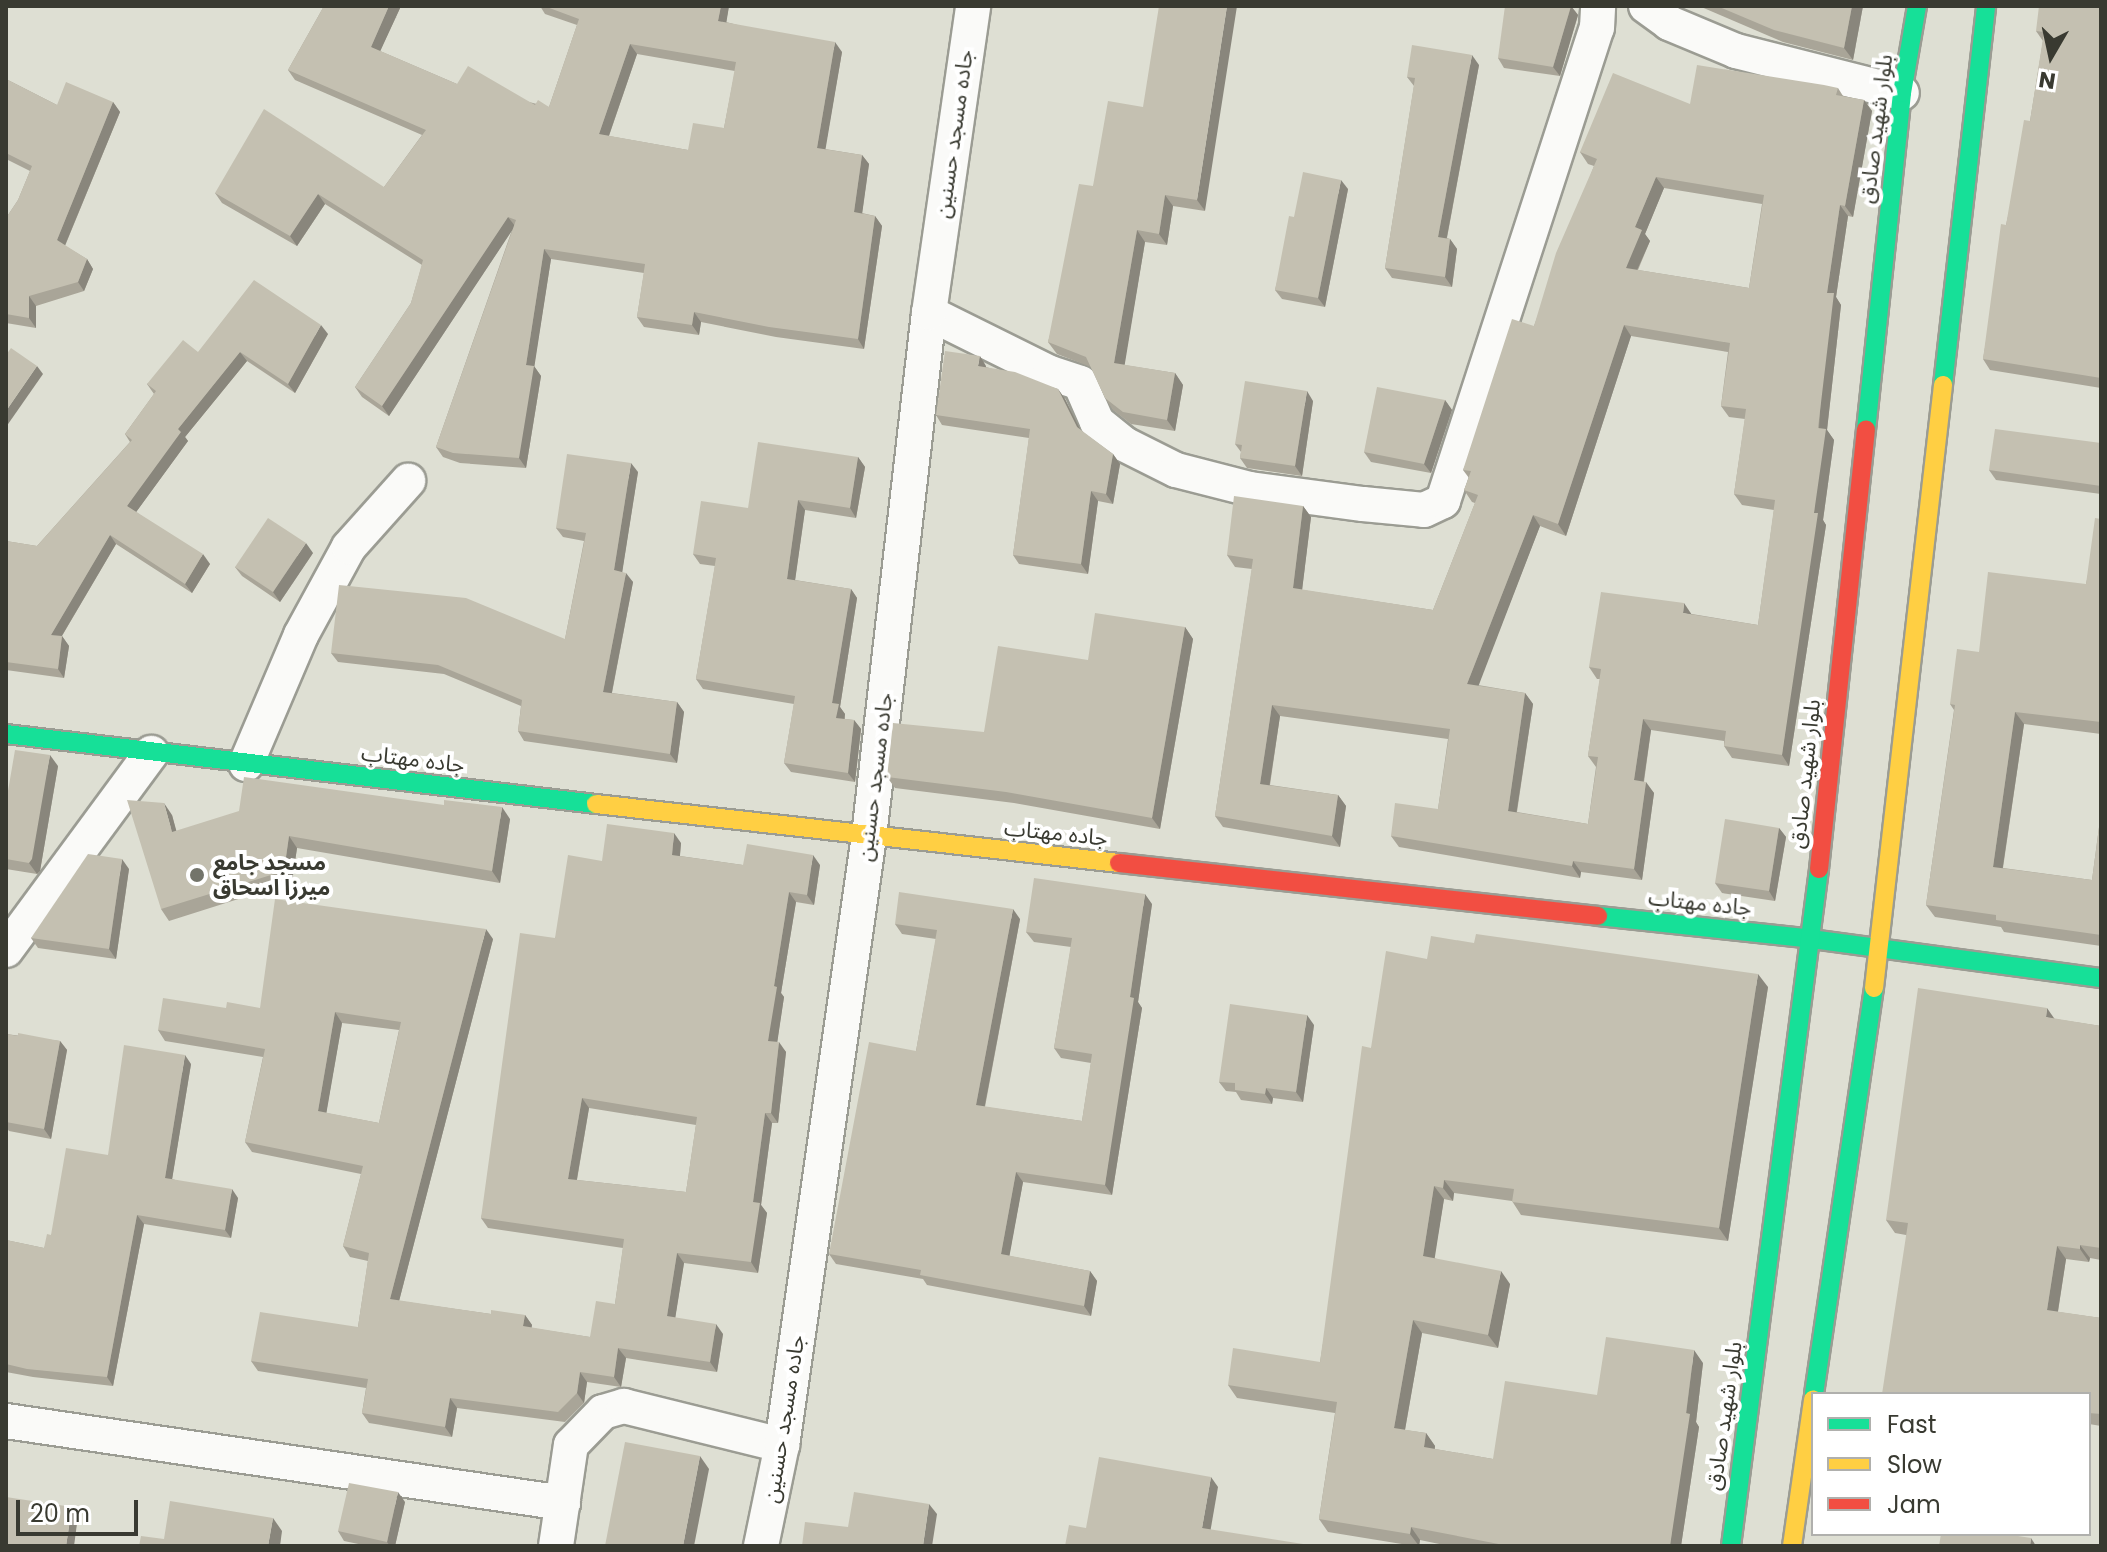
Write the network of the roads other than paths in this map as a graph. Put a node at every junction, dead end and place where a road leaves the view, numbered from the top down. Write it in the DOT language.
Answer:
graph roads {
  1 [pos="973,6"];
  2 [pos="1598,6"];
  3 [pos="1646,6"];
  4 [pos="1917,6"];
  5 [pos="1986,6"];
  6 [pos="1902,93"];
  7 [pos="929,313"];
  8 [pos="408,481"];
  9 [pos="6,734"];
  10 [pos="151,753"];
  11 [pos="246,764"];
  12 [pos="869,836"];
  13 [pos="1812,939"];
  14 [pos="1880,948"];
  15 [pos="6,950"];
  16 [pos="2101,978"];
  17 [pos="1814,1392"];
  18 [pos="1811,1414"];
  19 [pos="6,1421"];
  20 [pos="782,1445"];
  21 [pos="563,1503"];
  22 [pos="556,1546"];
  23 [pos="761,1546"];
  24 [pos="1731,1546"];
  25 [pos="1792,1546"];
  1 -- 7 [label="street, جاده مسجد حسنین"];
  2 -- 7 [label="street"];
  3 -- 6 [label="street"];
  4 -- 6 [label="main road, بلوار شهید صادق"];
  5 -- 14 [label="main road"];
  6 -- 13 [label="main road, بلوار شهید صادق"];
  7 -- 12 [label="street, جاده مسجد حسنین"];
  8 -- 11 [label="street"];
  9 -- 10 [label="main road, جاده مهتاب"];
  10 -- 11 [label="main road, جاده مهتاب"];
  10 -- 15 [label="street"];
  11 -- 12 [label="main road, جاده مهتاب"];
  12 -- 13 [label="main road, جاده مهتاب"];
  12 -- 20 [label="street, جاده مسجد حسنین"];
  13 -- 14 [label="main road, جاده مهتاب"];
  13 -- 24 [label="main road, بلوار شهید صادق"];
  14 -- 16 [label="main road, جاده مهتاب"];
  14 -- 17 [label="main road"];
  18 -- 25 [label="main road"];
  19 -- 21 [label="street"];
  20 -- 21 [label="street"];
  20 -- 23 [label="street, جاده مسجد حسنین"];
  21 -- 22 [label="street"];
}
